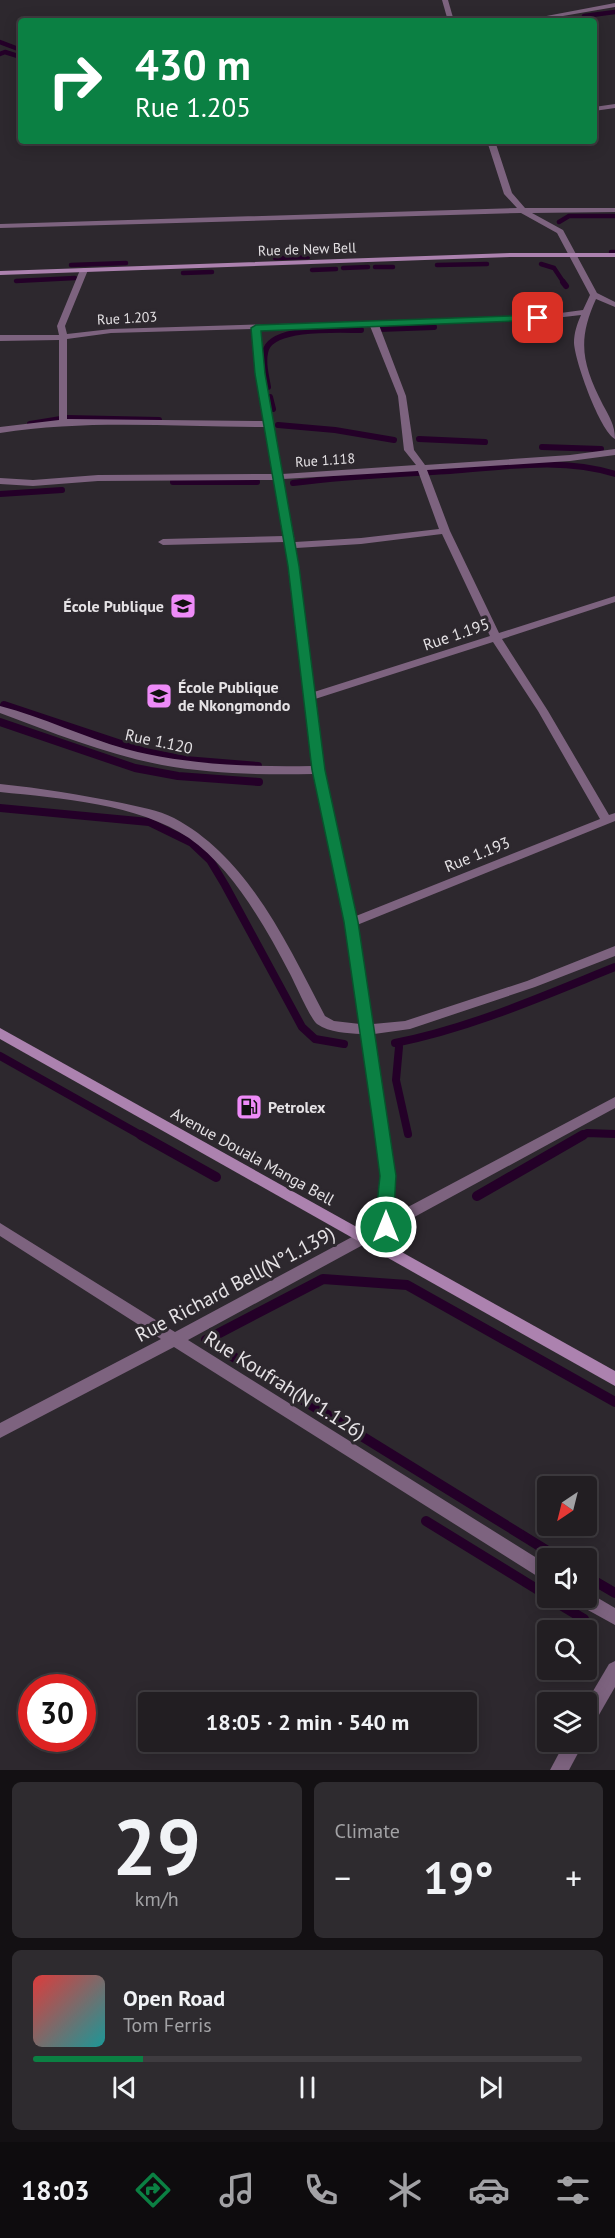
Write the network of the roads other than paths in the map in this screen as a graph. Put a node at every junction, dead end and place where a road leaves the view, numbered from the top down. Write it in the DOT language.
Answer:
graph roads {
  1 [pos="445,0"];
  2 [pos="615,5"];
  3 [pos="450,18"];
  4 [pos="540,18"];
  5 [pos="615,106"];
  6 [pos="597,109"];
  7 [pos="492,144"];
  8 [pos="615,210"];
  9 [pos="523,211"];
  10 [pos="0,226"];
  11 [pos="571,254"];
  12 [pos="615,255"];
  13 [pos="84,270"];
  14 [pos="0,273"];
  15 [pos="594,295"];
  16 [pos="615,305"];
  17 [pos="587,312"];
  18 [pos="374,324"];
  19 [pos="256,328"];
  20 [pos="63,337"];
  21 [pos="0,338"];
  22 [pos="63,421"];
  23 [pos="268,424"];
  24 [pos="0,430"];
  25 [pos="615,436"];
  26 [pos="615,452"];
  27 [pos="421,466"];
  28 [pos="278,477"];
  29 [pos="0,481"];
  30 [pos="445,531"];
  31 [pos="163,542"];
  32 [pos="289,542"];
  33 [pos="615,599"];
  34 [pos="495,636"];
  35 [pos="308,698"];
  36 [pos="0,709"];
  37 [pos="318,770"];
  38 [pos="0,788"];
  39 [pos="611,819"];
  40 [pos="351,922"];
  41 [pos="615,951"];
  42 [pos="367,1030"];
  43 [pos="0,1033"];
  44 [pos="613,1106"];
  45 [pos="386,1227"];
  46 [pos="0,1229"];
  47 [pos="365,1238"];
  48 [pos="174,1340"];
  49 [pos="615,1379"];
  50 [pos="0,1431"];
  51 [pos="537,1568"];
  52 [pos="597,1606"];
  53 [pos="615,1617"];
  54 [pos="615,1670"];
  55 [pos="597,1702"];
  56 [pos="569,1752"];
  57 [pos="559,1770"];
  1 -- 3 [label="street"];
  2 -- 4 [label="street"];
  5 -- 6 [label="street"];
  7 -- 9 [label="street"];
  8 -- 9 [label="street"];
  9 -- 10 [label="street"];
  9 -- 11 [label="street"];
  11 -- 12 [label="main road, Rue de New Bell"];
  11 -- 13 [label="main road, Rue de New Bell"];
  11 -- 15 [label="street"];
  13 -- 14 [label="main road, Rue de New Bell"];
  13 -- 20 [label="street"];
  15 -- 16 [label="street"];
  15 -- 17 [label="street"];
  17 -- 18 [label="street, Rue 1.203"];
  17 -- 25 [label="street"];
  18 -- 19 [label="street, Rue 1.203"];
  18 -- 27 [label="street"];
  19 -- 20 [label="street, Rue 1.203"];
  19 -- 23 [label="street"];
  20 -- 21 [label="street, Rue 1.203"];
  20 -- 22 [label="street"];
  22 -- 23 [label="street"];
  22 -- 24 [label="street"];
  23 -- 28 [label="street"];
  26 -- 27 [label="street, Rue 1.118"];
  27 -- 28 [label="street, Rue 1.118"];
  27 -- 30 [label="street"];
  28 -- 29 [label="street, Rue 1.118"];
  28 -- 32 [label="street"];
  30 -- 32 [label="street"];
  30 -- 34 [label="street"];
  31 -- 32 [label="street"];
  32 -- 35 [label="street"];
  33 -- 34 [label="street, Rue 1.195"];
  34 -- 35 [label="street, Rue 1.195"];
  34 -- 39 [label="street"];
  35 -- 37 [label="street"];
  36 -- 37 [label="street, Rue 1.120"];
  37 -- 40 [label="street"];
  38 -- 42 [label="street"];
  39 -- 40 [label="street, Rue 1.193"];
  40 -- 42 [label="street"];
  41 -- 42 [label="street"];
  42 -- 45 [label="street"];
  43 -- 47 [label="main road, Avenue Douala Manga Bell"];
  44 -- 45 [label="street, Rue Richard Bell(N°1.139)"];
  45 -- 47 [label="street, Rue Richard Bell(N°1.139)"];
  46 -- 48 [label="street, Rue Koufrah(N°1.126)"];
  47 -- 48 [label="street, Rue Richard Bell(N°1.139)"];
  47 -- 49 [label="main road, Avenue Douala Manga Bell"];
  48 -- 50 [label="street, Rue Richard Bell(N°1.139)"];
  48 -- 51 [label="street, Rue Koufrah(N°1.126)"];
  52 -- 53 [label="street"];
  54 -- 55 [label="street"];
  56 -- 57 [label="street"];
}
